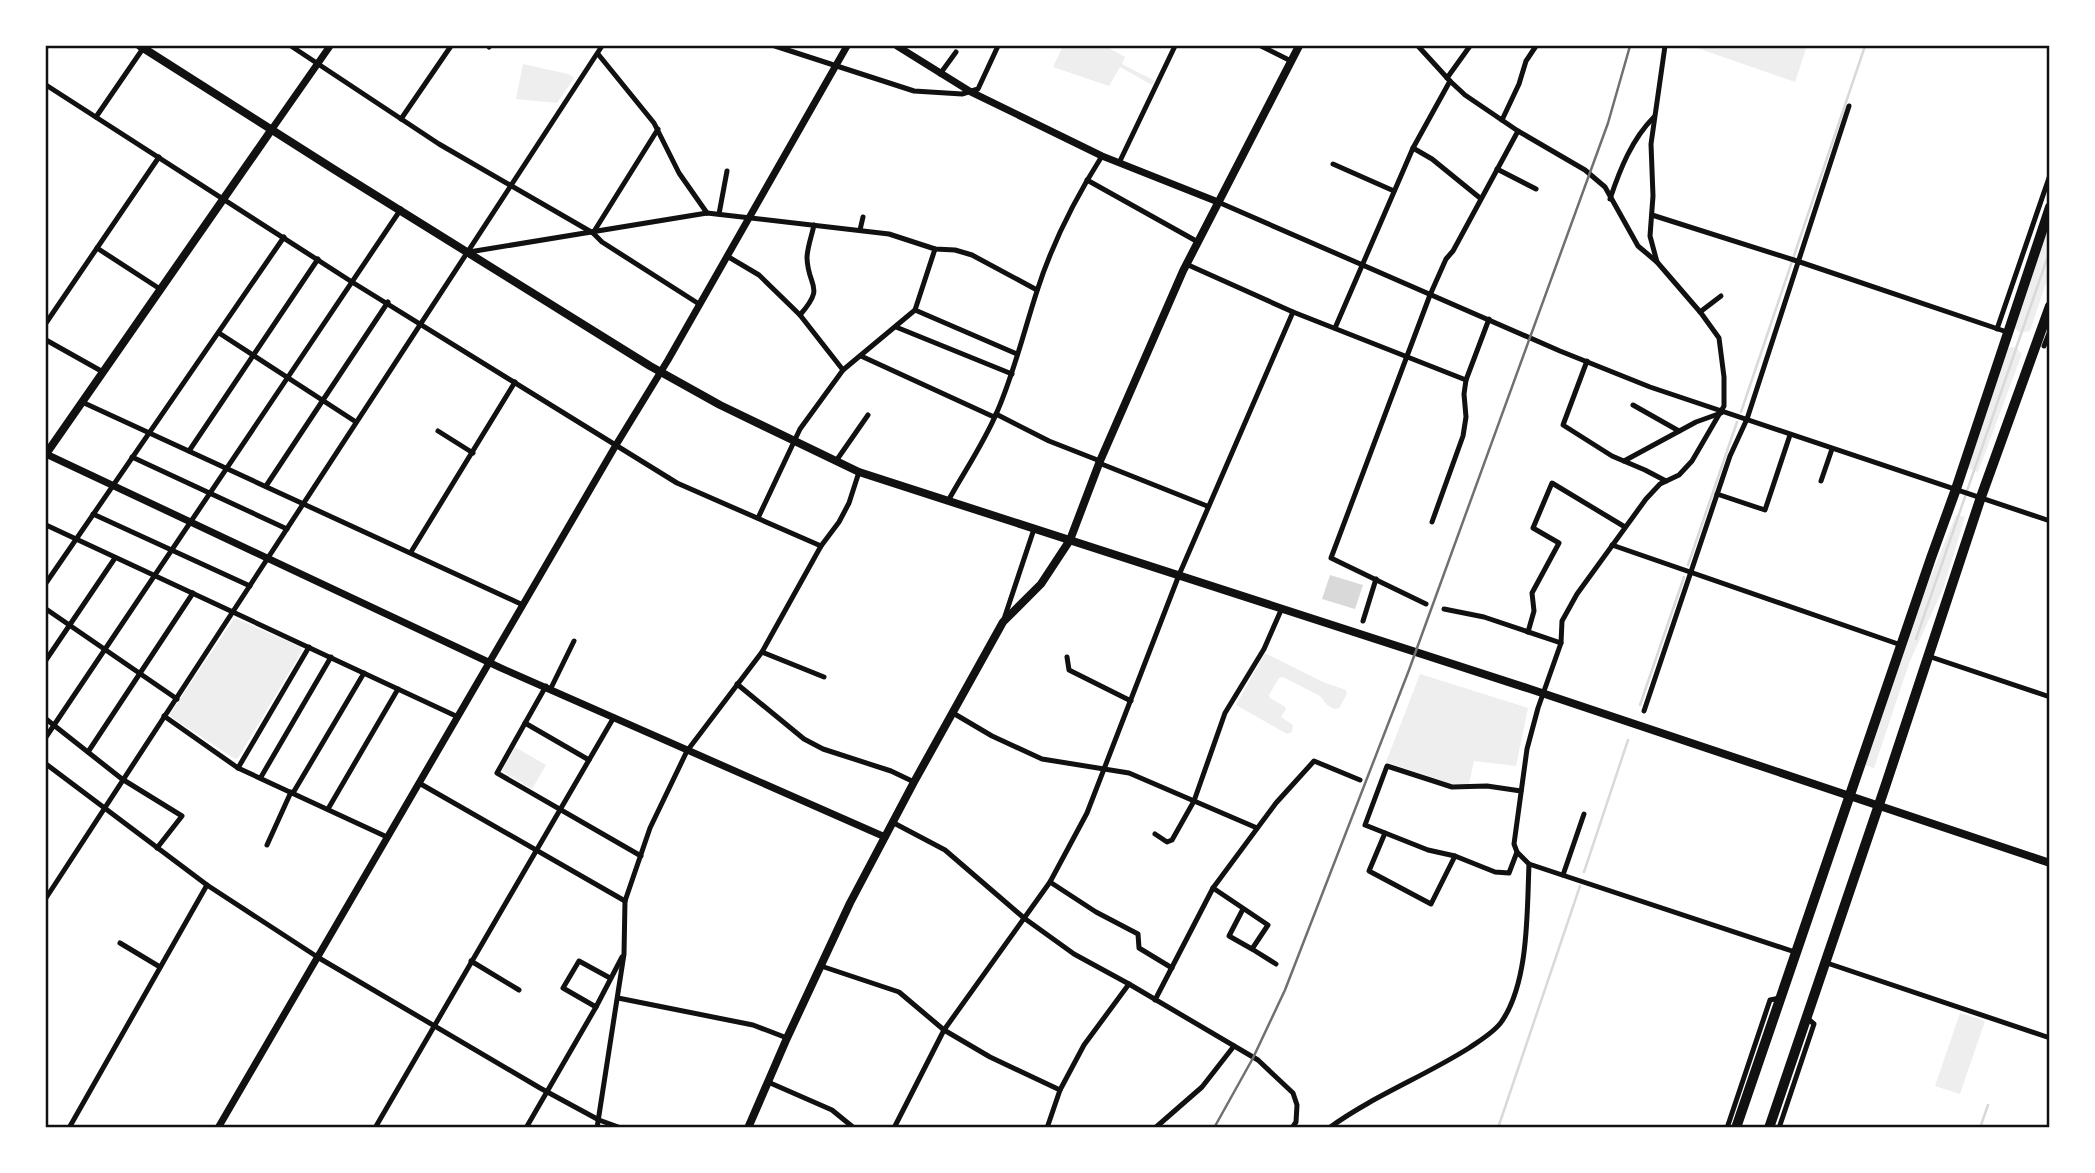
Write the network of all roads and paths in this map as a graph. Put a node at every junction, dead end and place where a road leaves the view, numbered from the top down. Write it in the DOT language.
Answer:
graph roads {
  1 [pos="143,46"];
  2 [pos="290,46"];
  3 [pos="330,46"];
  4 [pos="450,46"];
  5 [pos="602,46"];
  6 [pos="775,46"];
  7 [pos="847,46"];
  8 [pos="898,46"];
  9 [pos="998,46"];
  10 [pos="1175,46"];
  11 [pos="1261,46"];
  12 [pos="1299,46"];
  13 [pos="1418,46"];
  14 [pos="1471,46"];
  15 [pos="1536,46"];
  16 [pos="1665,46"];
  17 [pos="956,52"];
  18 [pos="598,54"];
  19 [pos="1291,61"];
  20 [pos="318,63"];
  21 [pos="835,65"];
  22 [pos="940,74"];
  23 [pos="1448,79"];
  24 [pos="46,85"];
  25 [pos="971,92"];
  26 [pos="1849,106"];
  27 [pos="96,117"];
  28 [pos="1654,117"];
  29 [pos="401,118"];
  30 [pos="1502,120"];
  31 [pos="272,129"];
  32 [pos="658,129"];
  33 [pos="1517,131"];
  34 [pos="1413,148"];
  35 [pos="1102,156"];
  36 [pos="159,157"];
  37 [pos="1119,163"];
  38 [pos="1334,164"];
  39 [pos="1497,169"];
  40 [pos="727,171"];
  41 [pos="2049,175"];
  42 [pos="1087,180"];
  43 [pos="512,186"];
  44 [pos="1536,189"];
  45 [pos="1394,191"];
  46 [pos="223,198"];
  47 [pos="1480,198"];
  48 [pos="1610,199"];
  49 [pos="1218,202"];
  50 [pos="2049,207"];
  51 [pos="401,209"];
  52 [pos="707,213"];
  53 [pos="719,214"];
  54 [pos="1652,215"];
  55 [pos="748,217"];
  56 [pos="863,217"];
  57 [pos="846,218"];
  58 [pos="814,225"];
  59 [pos="846,229"];
  60 [pos="860,230"];
  61 [pos="593,233"];
  62 [pos="284,237"];
  63 [pos="1198,242"];
  64 [pos="97,248"];
  65 [pos="935,249"];
  66 [pos="468,252"];
  67 [pos="726,256"];
  68 [pos="318,258"];
  69 [pos="1797,261"];
  70 [pos="1657,262"];
  71 [pos="1186,264"];
  72 [pos="1361,265"];
  73 [pos="352,282"];
  74 [pos="160,289"];
  75 [pos="1037,290"];
  76 [pos="1430,295"];
  77 [pos="1721,296"];
  78 [pos="388,302"];
  79 [pos="699,304"];
  80 [pos="2049,306"];
  81 [pos="915,310"];
  82 [pos="1293,312"];
  83 [pos="1700,312"];
  84 [pos="800,315"];
  85 [pos="1489,319"];
  86 [pos="46,323"];
  87 [pos="422,323"];
  88 [pos="896,327"];
  89 [pos="1335,328"];
  90 [pos="2002,331"];
  91 [pos="2049,331"];
  92 [pos="219,333"];
  93 [pos="46,340"];
  94 [pos="2043,346"];
  95 [pos="1017,354"];
  96 [pos="254,356"];
  97 [pos="861,356"];
  98 [pos="1406,358"];
  99 [pos="1587,361"];
  100 [pos="843,370"];
  101 [pos="103,372"];
  102 [pos="661,372"];
  103 [pos="1012,374"];
  104 [pos="288,378"];
  105 [pos="1466,380"];
  106 [pos="515,382"];
  107 [pos="322,401"];
  108 [pos="82,402"];
  109 [pos="1633,405"];
  110 [pos="1722,413"];
  111 [pos="868,415"];
  112 [pos="995,416"];
  113 [pos="1747,419"];
  114 [pos="356,422"];
  115 [pos="438,431"];
  116 [pos="1679,431"];
  117 [pos="149,432"];
  118 [pos="1790,436"];
  119 [pos="794,442"];
  120 [pos="616,445"];
  121 [pos="1832,449"];
  122 [pos="189,451"];
  123 [pos="473,453"];
  124 [pos="46,454"];
  125 [pos="132,457"];
  126 [pos="1624,460"];
  127 [pos="836,461"];
  128 [pos="1100,462"];
  129 [pos="227,469"];
  130 [pos="859,472"];
  131 [pos="1666,481"];
  132 [pos="1821,481"];
  133 [pos="112,486"];
  134 [pos="266,486"];
  135 [pos="1956,489"];
  136 [pos="210,492"];
  137 [pos="1717,494"];
  138 [pos="1980,497"];
  139 [pos="948,501"];
  140 [pos="303,503"];
  141 [pos="1207,506"];
  142 [pos="93,514"];
  143 [pos="758,518"];
  144 [pos="2049,521"];
  145 [pos="190,522"];
  146 [pos="1432,522"];
  147 [pos="46,525"];
  148 [pos="1626,527"];
  149 [pos="287,528"];
  150 [pos="1034,529"];
  151 [pos="75,540"];
  152 [pos="1070,540"];
  153 [pos="1612,545"];
  154 [pos="821,546"];
  155 [pos="171,550"];
  156 [pos="411,552"];
  157 [pos="115,558"];
  158 [pos="268,559"];
  159 [pos="1690,572"];
  160 [pos="154,575"];
  161 [pos="1179,575"];
  162 [pos="1376,579"];
  163 [pos="46,583"];
  164 [pos="250,586"];
  165 [pos="193,593"];
  166 [pos="1426,604"];
  167 [pos="523,605"];
  168 [pos="1282,608"];
  169 [pos="46,609"];
  170 [pos="1444,609"];
  171 [pos="233,612"];
  172 [pos="1363,621"];
  173 [pos="1003,622"];
  174 [pos="69,626"];
  175 [pos="1528,632"];
  176 [pos="574,642"];
  177 [pos="1561,643"];
  178 [pos="1901,645"];
  179 [pos="309,647"];
  180 [pos="104,649"];
  181 [pos="762,652"];
  182 [pos="1928,656"];
  183 [pos="331,657"];
  184 [pos="1066,657"];
  185 [pos="46,660"];
  186 [pos="490,663"];
  187 [pos="364,673"];
  188 [pos="140,674"];
  189 [pos="824,677"];
  190 [pos="737,684"];
  191 [pos="548,687"];
  192 [pos="398,689"];
  193 [pos="1543,693"];
  194 [pos="2049,697"];
  195 [pos="177,699"];
  196 [pos="1131,701"];
  197 [pos="1644,711"];
  198 [pos="953,713"];
  199 [pos="164,716"];
  200 [pos="458,717"];
  201 [pos="614,717"];
  202 [pos="46,719"];
  203 [pos="525,723"];
  204 [pos="54,726"];
  205 [pos="46,737"];
  206 [pos="687,751"];
  207 [pos="88,752"];
  208 [pos="589,760"];
  209 [pos="46,764"];
  210 [pos="238,768"];
  211 [pos="1104,770"];
  212 [pos="261,777"];
  213 [pos="122,779"];
  214 [pos="1360,780"];
  215 [pos="914,782"];
  216 [pos="419,783"];
  217 [pos="1521,791"];
  218 [pos="292,792"];
  219 [pos="1849,795"];
  220 [pos="1194,801"];
  221 [pos="1879,805"];
  222 [pos="328,809"];
  223 [pos="560,809"];
  224 [pos="104,810"];
  225 [pos="1584,814"];
  226 [pos="892,822"];
  227 [pos="1257,828"];
  228 [pos="1385,833"];
  229 [pos="1155,834"];
  230 [pos="387,837"];
  231 [pos="885,837"];
  232 [pos="267,845"];
  233 [pos="157,848"];
  234 [pos="536,849"];
  235 [pos="1517,852"];
  236 [pos="641,856"];
  237 [pos="1455,856"];
  238 [pos="2049,863"];
  239 [pos="1529,864"];
  240 [pos="1563,875"];
  241 [pos="1050,882"];
  242 [pos="207,885"];
  243 [pos="1213,888"];
  244 [pos="46,898"];
  245 [pos="625,901"];
  246 [pos="1243,909"];
  247 [pos="1024,919"];
  248 [pos="120,943"];
  249 [pos="1252,949"];
  250 [pos="1796,952"];
  251 [pos="624,954"];
  252 [pos="319,958"];
  253 [pos="471,961"];
  254 [pos="1824,962"];
  255 [pos="1276,964"];
  256 [pos="821,965"];
  257 [pos="160,967"];
  258 [pos="1172,968"];
  259 [pos="610,978"];
  260 [pos="1129,984"];
  261 [pos="519,990"];
  262 [pos="618,998"];
  263 [pos="1780,998"];
  264 [pos="1156,1000"];
  265 [pos="596,1007"];
  266 [pos="1805,1017"];
  267 [pos="434,1026"];
  268 [pos="944,1030"];
  269 [pos="786,1038"];
  270 [pos="2049,1038"];
  271 [pos="1234,1046"];
  272 [pos="768,1082"];
  273 [pos="1060,1090"];
  274 [pos="547,1091"];
  275 [pos="598,1124"];
  276 [pos="69,1128"];
  277 [pos="218,1128"];
  278 [pos="375,1128"];
  279 [pos="526,1128"];
  280 [pos="621,1128"];
  281 [pos="748,1128"];
  282 [pos="854,1128"];
  283 [pos="894,1128"];
  284 [pos="1046,1128"];
  285 [pos="1155,1128"];
  286 [pos="1292,1128"];
  287 [pos="1329,1128"];
  288 [pos="1727,1128"];
  289 [pos="1736,1128"];
  290 [pos="1769,1128"];
  291 [pos="1779,1128"];
  1 -- 27 [label="street"];
  1 -- 31 [label="main road"];
  2 -- 20 [label="street"];
  3 -- 20 [label="street"];
  4 -- 29 [label="street"];
  5 -- 18 [label="street"];
  6 -- 21 [label="street"];
  7 -- 21 [label="street"];
  8 -- 22 [label="street"];
  9 -- 25 [label="street"];
  10 -- 37 [label="street"];
  11 -- 19 [label="street"];
  12 -- 19 [label="main road"];
  13 -- 23 [label="street"];
  14 -- 23 [label="street"];
  15 -- 30 [label="street"];
  16 -- 28 [label="street"];
  17 -- 22 [label="street"];
  18 -- 32 [label="street"];
  18 -- 43 [label="street"];
  19 -- 49 [label="main road"];
  20 -- 29 [label="street"];
  20 -- 31 [label="street"];
  21 -- 25 [label="street"];
  21 -- 55 [label="street"];
  22 -- 25 [label="street"];
  23 -- 30 [label="street"];
  23 -- 34 [label="street"];
  24 -- 27 [label="street"];
  25 -- 35 [label="street"];
  26 -- 69 [label="street"];
  27 -- 36 [label="street"];
  28 -- 48 [label="street"];
  28 -- 54 [label="street"];
  29 -- 43 [label="street"];
  30 -- 33 [label="street"];
  31 -- 46 [label="main road"];
  31 -- 51 [label="main road"];
  32 -- 52 [label="street"];
  32 -- 61 [label="street"];
  33 -- 39 [label="street"];
  33 -- 48 [label="street"];
  34 -- 45 [label="street"];
  34 -- 47 [label="street"];
  35 -- 37 [label="street"];
  35 -- 42 [label="street"];
  36 -- 46 [label="street"];
  36 -- 64 [label="street"];
  37 -- 49 [label="street"];
  38 -- 45 [label="street"];
  39 -- 44 [label="street"];
  39 -- 47 [label="street"];
  40 -- 53 [label="street"];
  41 -- 90 [label="street"];
  42 -- 63 [label="street"];
  42 -- 75 [label="street"];
  43 -- 61 [label="street"];
  43 -- 66 [label="street"];
  45 -- 72 [label="street"];
  46 -- 62 [label="street"];
  46 -- 74 [label="main road"];
  47 -- 76 [label="street"];
  48 -- 70 [label="street"];
  49 -- 63 [label="main road"];
  49 -- 72 [label="street"];
  50 -- 90 [label="highway"];
  51 -- 66 [label="main road"];
  51 -- 73 [label="street"];
  52 -- 53 [label="street"];
  52 -- 61 [label="street"];
  53 -- 55 [label="street"];
  54 -- 69 [label="street"];
  54 -- 70 [label="street"];
  55 -- 58 [label="street"];
  55 -- 67 [label="street"];
  56 -- 60 [label="street"];
  57 -- 59 [label="street"];
  58 -- 59 [label="street"];
  58 -- 84 [label="street"];
  59 -- 60 [label="street"];
  60 -- 65 [label="street"];
  61 -- 66 [label="street"];
  61 -- 79 [label="street"];
  62 -- 68 [label="street"];
  62 -- 92 [label="street"];
  63 -- 71 [label="main road"];
  64 -- 74 [label="street"];
  64 -- 86 [label="street"];
  65 -- 75 [label="street"];
  65 -- 81 [label="street"];
  66 -- 87 [label="street"];
  66 -- 102 [label="main road"];
  67 -- 79 [label="street"];
  67 -- 84 [label="street"];
  68 -- 73 [label="street"];
  68 -- 96 [label="street"];
  69 -- 90 [label="street"];
  69 -- 113 [label="street"];
  70 -- 83 [label="street"];
  71 -- 82 [label="street"];
  71 -- 128 [label="main road"];
  72 -- 76 [label="street"];
  72 -- 89 [label="street"];
  73 -- 78 [label="street"];
  73 -- 104 [label="street"];
  74 -- 101 [label="main road"];
  75 -- 95 [label="street"];
  76 -- 85 [label="street"];
  76 -- 98 [label="street"];
  77 -- 83 [label="street"];
  78 -- 87 [label="street"];
  78 -- 107 [label="street"];
  79 -- 102 [label="street"];
  80 -- 94 [label="highway"];
  81 -- 88 [label="street"];
  81 -- 95 [label="street"];
  82 -- 89 [label="street"];
  82 -- 141 [label="street"];
  83 -- 110 [label="street"];
  84 -- 100 [label="street"];
  85 -- 99 [label="street"];
  85 -- 105 [label="street"];
  87 -- 106 [label="street"];
  87 -- 114 [label="street"];
  88 -- 97 [label="street"];
  88 -- 103 [label="street"];
  89 -- 98 [label="street"];
  90 -- 135 [label="highway"];
  91 -- 94 [label="street"];
  92 -- 96 [label="street"];
  92 -- 117 [label="street"];
  93 -- 101 [label="street"];
  94 -- 138 [label="highway"];
  95 -- 103 [label="street"];
  96 -- 104 [label="street"];
  96 -- 122 [label="street"];
  97 -- 100 [label="street"];
  97 -- 112 [label="street"];
  98 -- 105 [label="street"];
  98 -- 162 [label="street"];
  99 -- 110 [label="street"];
  99 -- 126 [label="street"];
  100 -- 119 [label="street"];
  101 -- 108 [label="main road"];
  102 -- 119 [label="main road"];
  102 -- 120 [label="street"];
  103 -- 112 [label="street"];
  104 -- 107 [label="street"];
  104 -- 129 [label="street"];
  105 -- 146 [label="street"];
  106 -- 120 [label="street"];
  106 -- 123 [label="street"];
  107 -- 114 [label="street"];
  107 -- 134 [label="street"];
  108 -- 117 [label="street"];
  108 -- 124 [label="main road"];
  109 -- 116 [label="street"];
  110 -- 113 [label="street"];
  110 -- 116 [label="street"];
  110 -- 131 [label="street"];
  111 -- 127 [label="street"];
  112 -- 128 [label="street"];
  112 -- 139 [label="street"];
  113 -- 118 [label="street"];
  113 -- 137 [label="street"];
  114 -- 140 [label="street"];
  115 -- 123 [label="street"];
  116 -- 126 [label="street"];
  117 -- 122 [label="street"];
  117 -- 125 [label="street"];
  118 -- 121 [label="street"];
  118 -- 137 [label="street"];
  119 -- 127 [label="main road"];
  119 -- 143 [label="street"];
  120 -- 143 [label="street"];
  120 -- 167 [label="street"];
  121 -- 132 [label="street"];
  121 -- 135 [label="street"];
  122 -- 129 [label="street"];
  123 -- 156 [label="street"];
  124 -- 133 [label="street"];
  125 -- 133 [label="street"];
  125 -- 136 [label="street"];
  126 -- 131 [label="street"];
  127 -- 130 [label="main road"];
  128 -- 141 [label="street"];
  128 -- 152 [label="main road"];
  129 -- 134 [label="street"];
  129 -- 136 [label="street"];
  130 -- 139 [label="main road"];
  130 -- 154 [label="street"];
  131 -- 148 [label="street"];
  133 -- 142 [label="street"];
  133 -- 145 [label="street"];
  134 -- 140 [label="street"];
  135 -- 138 [label="street"];
  135 -- 178 [label="highway"];
  136 -- 145 [label="street"];
  136 -- 149 [label="street"];
  137 -- 159 [label="street"];
  138 -- 144 [label="street"];
  138 -- 182 [label="highway"];
  139 -- 150 [label="main road"];
  140 -- 149 [label="street"];
  140 -- 156 [label="street"];
  141 -- 161 [label="street"];
  142 -- 151 [label="street"];
  142 -- 155 [label="street"];
  143 -- 154 [label="street"];
  145 -- 155 [label="street"];
  145 -- 158 [label="street"];
  147 -- 151 [label="street"];
  148 -- 153 [label="street"];
  148 -- 175 [label="street"];
  149 -- 158 [label="street"];
  150 -- 152 [label="main road"];
  150 -- 173 [label="street"];
  151 -- 157 [label="street"];
  151 -- 163 [label="street"];
  152 -- 161 [label="main road"];
  152 -- 173 [label="main road"];
  153 -- 159 [label="street"];
  153 -- 177 [label="street"];
  154 -- 181 [label="street"];
  155 -- 160 [label="street"];
  155 -- 164 [label="street"];
  156 -- 167 [label="street"];
  157 -- 160 [label="street"];
  157 -- 174 [label="street"];
  158 -- 164 [label="street"];
  158 -- 186 [label="street"];
  159 -- 178 [label="street"];
  159 -- 197 [label="street"];
  160 -- 165 [label="street"];
  160 -- 180 [label="street"];
  161 -- 168 [label="main road"];
  161 -- 196 [label="street"];
  162 -- 166 [label="street"];
  162 -- 172 [label="street"];
  164 -- 171 [label="street"];
  165 -- 171 [label="street"];
  165 -- 188 [label="street"];
  167 -- 186 [label="street"];
  168 -- 193 [label="main road"];
  168 -- 220 [label="street"];
  169 -- 174 [label="street"];
  170 -- 175 [label="street"];
  171 -- 179 [label="street"];
  171 -- 195 [label="street"];
  173 -- 198 [label="main road"];
  174 -- 180 [label="street"];
  174 -- 185 [label="street"];
  175 -- 177 [label="street"];
  176 -- 191 [label="street"];
  177 -- 193 [label="street"];
  178 -- 219 [label="highway"];
  179 -- 183 [label="street"];
  179 -- 210 [label="street"];
  180 -- 188 [label="street"];
  180 -- 204 [label="street"];
  181 -- 189 [label="street"];
  181 -- 190 [label="street"];
  182 -- 194 [label="street"];
  182 -- 221 [label="highway"];
  183 -- 187 [label="street"];
  183 -- 212 [label="street"];
  184 -- 196 [label="street"];
  186 -- 191 [label="street"];
  186 -- 200 [label="street"];
  187 -- 192 [label="street"];
  187 -- 218 [label="street"];
  188 -- 195 [label="street"];
  188 -- 207 [label="street"];
  190 -- 206 [label="street"];
  190 -- 215 [label="street"];
  191 -- 201 [label="street"];
  191 -- 203 [label="street"];
  192 -- 200 [label="street"];
  192 -- 222 [label="street"];
  193 -- 217 [label="street"];
  193 -- 219 [label="main road"];
  195 -- 199 [label="street"];
  196 -- 211 [label="street"];
  198 -- 211 [label="street"];
  198 -- 215 [label="main road"];
  199 -- 210 [label="street"];
  199 -- 213 [label="street"];
  200 -- 216 [label="street"];
  201 -- 206 [label="street"];
  201 -- 208 [label="street"];
  202 -- 204 [label="street"];
  203 -- 208 [label="street"];
  203 -- 223 [label="street"];
  204 -- 205 [label="street"];
  204 -- 207 [label="street"];
  206 -- 231 [label="street"];
  206 -- 236 [label="street"];
  207 -- 213 [label="street"];
  208 -- 223 [label="street"];
  209 -- 224 [label="street"];
  210 -- 212 [label="street"];
  211 -- 220 [label="street"];
  211 -- 241 [label="street"];
  212 -- 218 [label="street"];
  213 -- 224 [label="street"];
  213 -- 233 [label="street"];
  214 -- 227 [label="street"];
  215 -- 226 [label="main road"];
  216 -- 230 [label="street"];
  216 -- 234 [label="street"];
  217 -- 228 [label="street"];
  217 -- 235 [label="street"];
  218 -- 222 [label="street"];
  218 -- 232 [label="street"];
  219 -- 221 [label="main road"];
  219 -- 250 [label="highway"];
  220 -- 227 [label="street"];
  220 -- 229 [label="street"];
  221 -- 238 [label="main road"];
  221 -- 254 [label="highway"];
  222 -- 230 [label="street"];
  223 -- 234 [label="street"];
  223 -- 236 [label="street"];
  224 -- 233 [label="street"];
  224 -- 244 [label="street"];
  225 -- 240 [label="street"];
  226 -- 231 [label="main road"];
  226 -- 247 [label="street"];
  227 -- 243 [label="street"];
  228 -- 237 [label="street"];
  228 -- 237 [label="street"];
  230 -- 252 [label="street"];
  231 -- 256 [label="main road"];
  233 -- 242 [label="street"];
  234 -- 245 [label="street"];
  234 -- 253 [label="street"];
  235 -- 237 [label="street"];
  235 -- 239 [label="street"];
  236 -- 245 [label="street"];
  239 -- 240 [label="street"];
  239 -- 287 [label="street"];
  240 -- 250 [label="street"];
  241 -- 247 [label="street"];
  241 -- 258 [label="street"];
  242 -- 252 [label="street"];
  242 -- 257 [label="street"];
  243 -- 246 [label="street"];
  243 -- 258 [label="street"];
  245 -- 251 [label="street"];
  246 -- 249 [label="street"];
  246 -- 249 [label="street"];
  247 -- 260 [label="street"];
  247 -- 268 [label="street"];
  248 -- 257 [label="street"];
  249 -- 255 [label="street"];
  250 -- 263 [label="highway"];
  251 -- 259 [label="street"];
  251 -- 262 [label="street"];
  252 -- 267 [label="street"];
  252 -- 277 [label="street"];
  253 -- 261 [label="street"];
  253 -- 267 [label="street"];
  254 -- 266 [label="highway"];
  254 -- 270 [label="street"];
  256 -- 268 [label="street"];
  256 -- 269 [label="main road"];
  257 -- 276 [label="street"];
  258 -- 264 [label="street"];
  259 -- 265 [label="street"];
  259 -- 265 [label="street"];
  260 -- 264 [label="street"];
  260 -- 273 [label="street"];
  262 -- 269 [label="street"];
  262 -- 275 [label="street"];
  263 -- 288 [label="street"];
  263 -- 289 [label="highway"];
  264 -- 271 [label="street"];
  265 -- 274 [label="street"];
  266 -- 290 [label="highway"];
  266 -- 291 [label="street"];
  267 -- 274 [label="street"];
  267 -- 278 [label="street"];
  268 -- 273 [label="street"];
  268 -- 283 [label="street"];
  269 -- 272 [label="main road"];
  271 -- 285 [label="street"];
  271 -- 286 [label="street"];
  272 -- 281 [label="main road"];
  272 -- 282 [label="street"];
  273 -- 284 [label="street"];
  274 -- 275 [label="street"];
  274 -- 279 [label="street"];
  275 -- 280 [label="street"];
}
